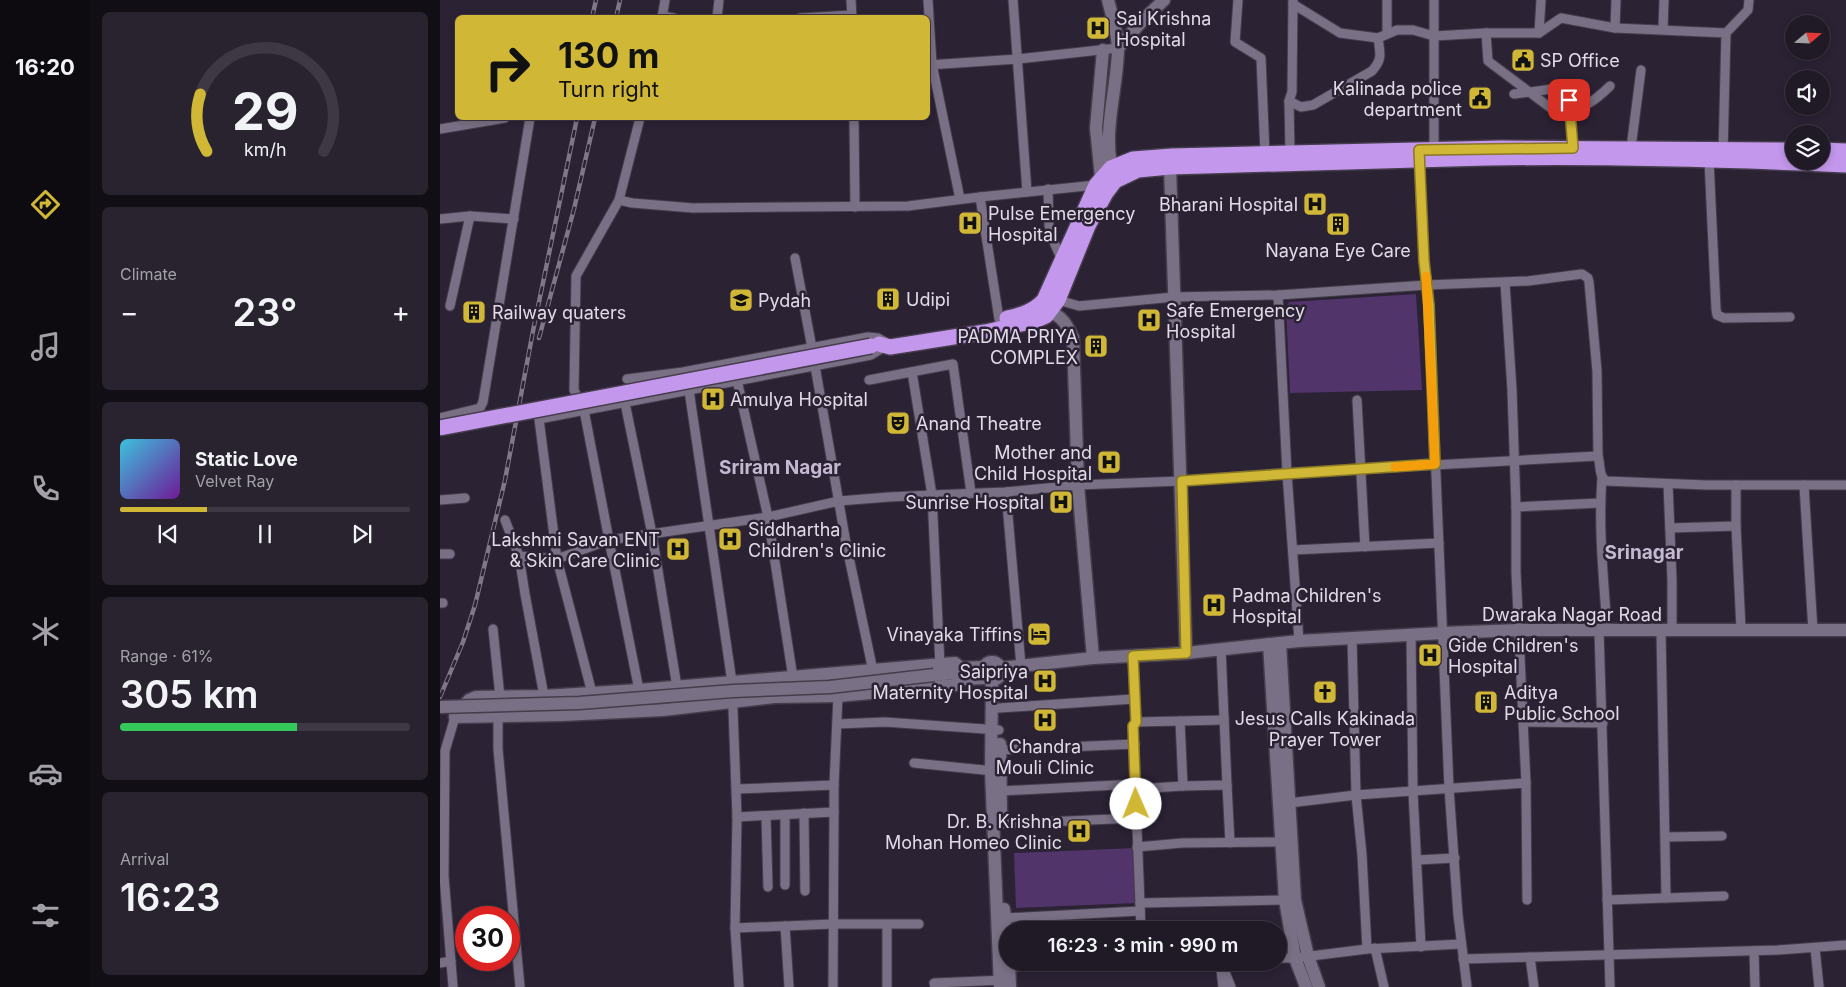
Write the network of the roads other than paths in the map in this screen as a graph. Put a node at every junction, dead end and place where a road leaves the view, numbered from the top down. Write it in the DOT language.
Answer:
graph roads {
  1 [pos="665,0"];
  2 [pos="719,0"];
  3 [pos="851,0"];
  4 [pos="928,0"];
  5 [pos="1013,0"];
  6 [pos="1108,0"];
  7 [pos="1164,0"];
  8 [pos="1238,0"];
  9 [pos="1387,0"];
  10 [pos="1434,0"];
  11 [pos="1541,0"];
  12 [pos="1616,0"];
  13 [pos="1664,0"];
  14 [pos="1749,0"];
  15 [pos="1293,2"];
  16 [pos="662,15"];
  17 [pos="717,15"];
  18 [pos="852,15"];
  19 [pos="928,15"];
  20 [pos="1615,28"];
  21 [pos="1663,29"];
  22 [pos="1539,33"];
  23 [pos="1726,33"];
  24 [pos="1387,34"];
  25 [pos="1486,34"];
  26 [pos="1434,36"];
  27 [pos="1378,38"];
  28 [pos="1118,48"];
  29 [pos="1103,50"];
  30 [pos="1018,59"];
  31 [pos="930,65"];
  32 [pos="1641,70"];
  33 [pos="1610,86"];
  34 [pos="1527,92"];
  35 [pos="1514,94"];
  36 [pos="1289,100"];
  37 [pos="1570,113"];
  38 [pos="493,120"];
  39 [pos="530,120"];
  40 [pos="639,120"];
  41 [pos="854,120"];
  42 [pos="440,129"];
  43 [pos="1573,148"];
  44 [pos="1631,148"];
  45 [pos="1830,150"];
  46 [pos="1846,150"];
  47 [pos="1785,151"];
  48 [pos="1290,153"];
  49 [pos="1265,154"];
  50 [pos="1426,155"];
  51 [pos="1718,157"];
  52 [pos="1846,165"];
  53 [pos="1170,167"];
  54 [pos="1106,178"];
  55 [pos="1048,189"];
  56 [pos="1027,192"];
  57 [pos="980,196"];
  58 [pos="960,199"];
  59 [pos="619,200"];
  60 [pos="855,207"];
  61 [pos="470,216"];
  62 [pos="440,219"];
  63 [pos="514,219"];
  64 [pos="795,258"];
  65 [pos="1062,260"];
  66 [pos="1505,283"];
  67 [pos="1427,285"];
  68 [pos="1278,295"];
  69 [pos="1174,297"];
  70 [pos="450,306"];
  71 [pos="1049,306"];
  72 [pos="1790,317"];
  73 [pos="999,319"];
  74 [pos="880,345"];
  75 [pos="812,348"];
  76 [pos="814,366"];
  77 [pos="912,372"];
  78 [pos="627,379"];
  79 [pos="737,380"];
  80 [pos="869,380"];
  81 [pos="689,390"];
  82 [pos="1357,400"];
  83 [pos="625,403"];
  84 [pos="584,410"];
  85 [pos="440,418"];
  86 [pos="440,428"];
  87 [pos="1598,456"];
  88 [pos="1514,462"];
  89 [pos="1435,464"];
  90 [pos="1360,469"];
  91 [pos="1287,473"];
  92 [pos="1602,478"];
  93 [pos="1182,481"];
  94 [pos="1668,484"];
  95 [pos="1846,484"];
  96 [pos="1078,485"];
  97 [pos="1736,485"];
  98 [pos="1804,485"];
  99 [pos="1006,492"];
  100 [pos="971,494"];
  101 [pos="932,495"];
  102 [pos="465,498"];
  103 [pos="440,500"];
  104 [pos="839,501"];
  105 [pos="1600,503"];
  106 [pos="1516,507"];
  107 [pos="768,517"];
  108 [pos="504,520"];
  109 [pos="709,525"];
  110 [pos="1736,526"];
  111 [pos="1670,528"];
  112 [pos="652,534"];
  113 [pos="609,540"];
  114 [pos="1439,543"];
  115 [pos="1365,547"];
  116 [pos="1293,550"];
  117 [pos="440,554"];
  118 [pos="450,554"];
  119 [pos="520,556"];
  120 [pos="558,559"];
  121 [pos="1741,629"];
  122 [pos="493,630"];
  123 [pos="1519,630"];
  124 [pos="1846,630"];
  125 [pos="1603,631"];
  126 [pos="1666,631"];
  127 [pos="1813,631"];
  128 [pos="1443,633"];
  129 [pos="1410,635"];
  130 [pos="1352,638"];
  131 [pos="1299,641"];
  132 [pos="1275,643"];
  133 [pos="1221,650"];
  134 [pos="1186,653"];
  135 [pos="1133,656"];
  136 [pos="1093,658"];
  137 [pos="1021,666"];
  138 [pos="937,670"];
  139 [pos="873,672"];
  140 [pos="959,673"];
  141 [pos="993,674"];
  142 [pos="793,678"];
  143 [pos="732,682"];
  144 [pos="677,687"];
  145 [pos="639,690"];
  146 [pos="592,693"];
  147 [pos="500,696"];
  148 [pos="544,696"];
  149 [pos="838,696"];
  150 [pos="1134,699"];
  151 [pos="733,702"];
  152 [pos="440,707"];
  153 [pos="999,708"];
  154 [pos="498,716"];
  155 [pos="1224,720"];
  156 [pos="453,721"];
  157 [pos="1180,721"];
  158 [pos="1136,722"];
  159 [pos="1524,722"];
  160 [pos="1603,723"];
  161 [pos="837,724"];
  162 [pos="996,730"];
  163 [pos="1134,744"];
  164 [pos="1000,750"];
  165 [pos="914,763"];
  166 [pos="995,771"];
  167 [pos="1526,784"];
  168 [pos="834,785"];
  169 [pos="1227,785"];
  170 [pos="1136,786"];
  171 [pos="1183,786"];
  172 [pos="1449,788"];
  173 [pos="737,789"];
  174 [pos="1001,791"];
  175 [pos="1413,792"];
  176 [pos="1356,795"];
  177 [pos="1289,803"];
  178 [pos="834,812"];
  179 [pos="785,814"];
  180 [pos="804,814"];
  181 [pos="766,816"];
  182 [pos="737,817"];
  183 [pos="1136,818"];
  184 [pos="1001,824"];
  185 [pos="1722,836"];
  186 [pos="1666,837"];
  187 [pos="1280,842"];
  188 [pos="1230,843"];
  189 [pos="1137,847"];
  190 [pos="1455,858"];
  191 [pos="1417,860"];
  192 [pos="442,876"];
  193 [pos="785,885"];
  194 [pos="768,887"];
  195 [pos="804,891"];
  196 [pos="1724,896"];
  197 [pos="1666,898"];
  198 [pos="1285,900"];
  199 [pos="1527,900"];
  200 [pos="1608,900"];
  201 [pos="444,907"];
  202 [pos="1140,907"];
  203 [pos="1005,918"];
  204 [pos="1005,921"];
  205 [pos="1141,921"];
  206 [pos="833,924"];
  207 [pos="919,924"];
  208 [pos="887,925"];
  209 [pos="785,926"];
  210 [pos="735,928"];
  211 [pos="445,937"];
  212 [pos="1461,944"];
  213 [pos="1846,945"];
  214 [pos="1421,947"];
  215 [pos="1371,948"];
  216 [pos="1815,948"];
  217 [pos="1754,951"];
  218 [pos="1609,955"];
  219 [pos="1302,957"];
  220 [pos="1530,957"];
  221 [pos="1287,958"];
  222 [pos="1463,958"];
  223 [pos="451,961"];
  224 [pos="440,962"];
  225 [pos="1048,971"];
  226 [pos="1222,971"];
  227 [pos="1225,971"];
  228 [pos="1006,977"];
  229 [pos="453,987"];
  230 [pos="520,987"];
  231 [pos="739,987"];
  232 [pos="789,987"];
  233 [pos="833,987"];
  234 [pos="887,987"];
  235 [pos="935,987"];
  236 [pos="1223,987"];
  237 [pos="1231,987"];
  238 [pos="1306,987"];
  239 [pos="1319,987"];
  240 [pos="1384,987"];
  241 [pos="1467,987"];
  242 [pos="1534,987"];
  243 [pos="1610,987"];
  244 [pos="1755,987"];
  245 [pos="1819,987"];
  1 -- 16 [label="street"];
  2 -- 17 [label="street"];
  3 -- 18 [label="street"];
  4 -- 19 [label="street"];
  5 -- 30 [label="street"];
  6 -- 28 [label="street"];
  7 -- 28 [label="street"];
  8 -- 49 [label="street"];
  9 -- 24 [label="street"];
  10 -- 26 [label="street"];
  11 -- 22 [label="street"];
  12 -- 20 [label="street"];
  13 -- 21 [label="street"];
  14 -- 23 [label="street"];
  15 -- 27 [label="street"];
  15 -- 36 [label="street"];
  20 -- 21 [label="street"];
  20 -- 22 [label="street"];
  21 -- 23 [label="street"];
  22 -- 25 [label="street"];
  23 -- 51 [label="street"];
  24 -- 26 [label="street"];
  24 -- 27 [label="street"];
  25 -- 26 [label="street"];
  25 -- 34 [label="street"];
  26 -- 50 [label="street"];
  27 -- 36 [label="street"];
  28 -- 29 [label="street"];
  28 -- 54 [label="street"];
  29 -- 30 [label="street"];
  29 -- 54 [label="street"];
  30 -- 31 [label="street"];
  30 -- 56 [label="street"];
  31 -- 58 [label="street"];
  32 -- 44 [label="street"];
  33 -- 37 [label="street"];
  34 -- 35 [label="street"];
  34 -- 37 [label="street"];
  34 -- 37 [label="street"];
  36 -- 48 [label="street"];
  37 -- 43 [label="street"];
  38 -- 42 [label="street"];
  39 -- 63 [label="street"];
  40 -- 59 [label="street"];
  41 -- 60 [label="street"];
  43 -- 44 [label="highway"];
  43 -- 50 [label="highway"];
  44 -- 51 [label="highway"];
  45 -- 46 [label="highway"];
  47 -- 51 [label="highway"];
  48 -- 49 [label="highway"];
  48 -- 50 [label="highway"];
  49 -- 54 [label="highway"];
  50 -- 51 [label="highway"];
  50 -- 53 [label="highway"];
  50 -- 67 [label="street"];
  51 -- 52 [label="highway"];
  51 -- 72 [label="street"];
  53 -- 54 [label="highway"];
  53 -- 69 [label="street"];
  54 -- 55 [label="street"];
  54 -- 65 [label="highway"];
  54 -- 71 [label="highway"];
  55 -- 56 [label="street"];
  55 -- 65 [label="street"];
  56 -- 57 [label="street"];
  57 -- 58 [label="street"];
  57 -- 73 [label="street"];
  58 -- 60 [label="street"];
  59 -- 60 [label="street"];
  59 -- 84 [label="street"];
  61 -- 62 [label="street"];
  61 -- 63 [label="street"];
  61 -- 70 [label="street"];
  63 -- 85 [label="street"];
  64 -- 75 [label="street"];
  65 -- 71 [label="highway"];
  66 -- 67 [label="street"];
  66 -- 87 [label="street"];
  66 -- 88 [label="street"];
  67 -- 68 [label="street"];
  67 -- 89 [label="street"];
  68 -- 69 [label="street"];
  68 -- 91 [label="street"];
  69 -- 71 [label="street"];
  69 -- 93 [label="street"];
  71 -- 73 [label="highway"];
  71 -- 74 [label="highway"];
  71 -- 96 [label="street"];
  73 -- 74 [label="highway"];
  74 -- 75 [label="street"];
  74 -- 76 [label="street"];
  74 -- 86 [label="highway, bridge"];
  75 -- 78 [label="street"];
  76 -- 79 [label="street"];
  76 -- 104 [label="street"];
  77 -- 80 [label="street"];
  77 -- 100 [label="street"];
  77 -- 101 [label="street"];
  79 -- 81 [label="street"];
  79 -- 107 [label="street"];
  81 -- 83 [label="street"];
  81 -- 109 [label="street"];
  82 -- 90 [label="street"];
  83 -- 84 [label="street"];
  83 -- 112 [label="street"];
  84 -- 113 [label="street"];
  84 -- 120 [label="street"];
  87 -- 88 [label="street"];
  87 -- 92 [label="street"];
  88 -- 89 [label="street"];
  88 -- 106 [label="street"];
  89 -- 90 [label="street"];
  89 -- 114 [label="street"];
  90 -- 91 [label="street"];
  90 -- 115 [label="street"];
  91 -- 93 [label="street"];
  91 -- 116 [label="street"];
  92 -- 94 [label="street"];
  92 -- 105 [label="street"];
  93 -- 96 [label="street"];
  93 -- 134 [label="street"];
  94 -- 97 [label="street"];
  94 -- 111 [label="street"];
  95 -- 98 [label="street"];
  96 -- 99 [label="street"];
  96 -- 136 [label="street"];
  97 -- 98 [label="street"];
  97 -- 110 [label="street"];
  98 -- 127 [label="street"];
  99 -- 100 [label="street"];
  99 -- 137 [label="street"];
  100 -- 101 [label="street"];
  101 -- 104 [label="street"];
  101 -- 138 [label="street"];
  102 -- 103 [label="street"];
  104 -- 107 [label="street"];
  104 -- 139 [label="street"];
  105 -- 106 [label="street"];
  105 -- 125 [label="street"];
  106 -- 123 [label="street"];
  107 -- 109 [label="street"];
  107 -- 142 [label="street"];
  108 -- 119 [label="street"];
  109 -- 112 [label="street"];
  109 -- 143 [label="street"];
  110 -- 111 [label="street"];
  110 -- 121 [label="street"];
  111 -- 126 [label="street"];
  112 -- 113 [label="street"];
  112 -- 144 [label="street"];
  113 -- 120 [label="street"];
  113 -- 145 [label="street"];
  114 -- 115 [label="street"];
  114 -- 128 [label="street"];
  115 -- 116 [label="street"];
  116 -- 131 [label="street"];
  117 -- 118 [label="street"];
  119 -- 120 [label="street"];
  119 -- 148 [label="street"];
  120 -- 146 [label="street"];
  121 -- 126 [label="street, Dwaraka Nagar Road"];
  121 -- 127 [label="street, Dwaraka Nagar Road"];
  122 -- 147 [label="street"];
  123 -- 125 [label="street, Dwaraka Nagar Road"];
  123 -- 128 [label="street, Dwaraka Nagar Road"];
  123 -- 159 [label="street"];
  124 -- 127 [label="street, Dwaraka Nagar Road"];
  125 -- 126 [label="street, Dwaraka Nagar Road"];
  125 -- 160 [label="street"];
  126 -- 186 [label="street"];
  128 -- 129 [label="street, Dwaraka Nagar Road"];
  128 -- 172 [label="street"];
  129 -- 130 [label="street, Dwaraka Nagar Road"];
  129 -- 175 [label="street"];
  130 -- 131 [label="street, Dwaraka Nagar Road"];
  130 -- 176 [label="street"];
  131 -- 132 [label="street, Dwaraka Nagar Road"];
  132 -- 133 [label="street, Dwaraka Nagar Road"];
  132 -- 177 [label="street"];
  132 -- 187 [label="street"];
  133 -- 134 [label="street, Dwaraka Nagar Road"];
  133 -- 155 [label="street"];
  134 -- 135 [label="street, Dwaraka Nagar Road"];
  135 -- 136 [label="street, Dwaraka Nagar Road"];
  135 -- 150 [label="street"];
  136 -- 137 [label="street, Dwaraka Nagar Road"];
  137 -- 141 [label="street, Dwaraka Nagar Road"];
  138 -- 139 [label="street"];
  138 -- 140 [label="street"];
  138 -- 152 [label="street, bridge"];
  139 -- 142 [label="street"];
  140 -- 141 [label="street, Dwaraka Nagar Road"];
  140 -- 149 [label="street"];
  141 -- 153 [label="street"];
  141 -- 162 [label="street"];
  142 -- 143 [label="street"];
  143 -- 144 [label="street"];
  143 -- 151 [label="street"];
  144 -- 145 [label="street"];
  145 -- 146 [label="street"];
  146 -- 148 [label="street"];
  147 -- 148 [label="street"];
  147 -- 156 [label="street"];
  149 -- 151 [label="street"];
  149 -- 161 [label="street"];
  150 -- 153 [label="street"];
  150 -- 158 [label="street"];
  151 -- 154 [label="street"];
  151 -- 173 [label="street"];
  153 -- 162 [label="street"];
  154 -- 156 [label="street"];
  154 -- 230 [label="street"];
  155 -- 157 [label="street"];
  155 -- 169 [label="street"];
  156 -- 192 [label="street"];
  157 -- 158 [label="street"];
  157 -- 171 [label="street"];
  158 -- 163 [label="street"];
  159 -- 160 [label="street"];
  159 -- 167 [label="street"];
  160 -- 200 [label="street"];
  161 -- 162 [label="street"];
  161 -- 168 [label="street"];
  162 -- 164 [label="street"];
  162 -- 166 [label="street"];
  163 -- 164 [label="street"];
  163 -- 170 [label="street"];
  164 -- 166 [label="street"];
  165 -- 166 [label="street"];
  166 -- 174 [label="street"];
  166 -- 228 [label="street"];
  167 -- 172 [label="street"];
  167 -- 199 [label="street"];
  168 -- 173 [label="street"];
  168 -- 178 [label="street"];
  169 -- 171 [label="street"];
  169 -- 188 [label="street"];
  170 -- 171 [label="street"];
  170 -- 174 [label="street"];
  170 -- 183 [label="street"];
  172 -- 175 [label="street"];
  172 -- 190 [label="street"];
  173 -- 182 [label="street"];
  174 -- 184 [label="street"];
  175 -- 176 [label="street"];
  175 -- 191 [label="street"];
  176 -- 177 [label="street"];
  176 -- 215 [label="street"];
  177 -- 219 [label="street"];
  178 -- 180 [label="street"];
  178 -- 206 [label="street"];
  179 -- 180 [label="street"];
  179 -- 181 [label="street"];
  179 -- 193 [label="street"];
  180 -- 195 [label="street"];
  181 -- 182 [label="street"];
  181 -- 194 [label="street"];
  182 -- 210 [label="street"];
  183 -- 184 [label="street"];
  183 -- 189 [label="street"];
  184 -- 203 [label="street"];
  185 -- 186 [label="street"];
  186 -- 197 [label="street"];
  187 -- 188 [label="street"];
  187 -- 198 [label="street"];
  188 -- 189 [label="street"];
  189 -- 202 [label="street"];
  190 -- 191 [label="street"];
  190 -- 212 [label="street"];
  191 -- 214 [label="street"];
  192 -- 201 [label="street"];
  196 -- 197 [label="street"];
  197 -- 200 [label="street"];
  198 -- 202 [label="street"];
  198 -- 219 [label="street"];
  200 -- 218 [label="street"];
  201 -- 211 [label="street"];
  202 -- 203 [label="street"];
  202 -- 205 [label="street"];
  203 -- 204 [label="street"];
  206 -- 208 [label="street"];
  206 -- 209 [label="street"];
  206 -- 233 [label="street"];
  207 -- 208 [label="street"];
  208 -- 234 [label="street"];
  209 -- 210 [label="street"];
  209 -- 232 [label="street"];
  210 -- 231 [label="street"];
  211 -- 223 [label="street"];
  212 -- 214 [label="street"];
  212 -- 222 [label="street"];
  213 -- 216 [label="street"];
  214 -- 215 [label="street"];
  215 -- 219 [label="street"];
  215 -- 240 [label="street"];
  216 -- 217 [label="street"];
  216 -- 245 [label="street"];
  217 -- 218 [label="street"];
  217 -- 244 [label="street"];
  218 -- 220 [label="street"];
  218 -- 243 [label="street"];
  219 -- 221 [label="street"];
  219 -- 238 [label="street"];
  219 -- 239 [label="street"];
  220 -- 222 [label="street"];
  220 -- 242 [label="street"];
  222 -- 241 [label="street"];
  223 -- 224 [label="street"];
  223 -- 229 [label="street"];
  225 -- 228 [label="street"];
  226 -- 236 [label="street"];
  227 -- 237 [label="street"];
  228 -- 235 [label="street"];
}
